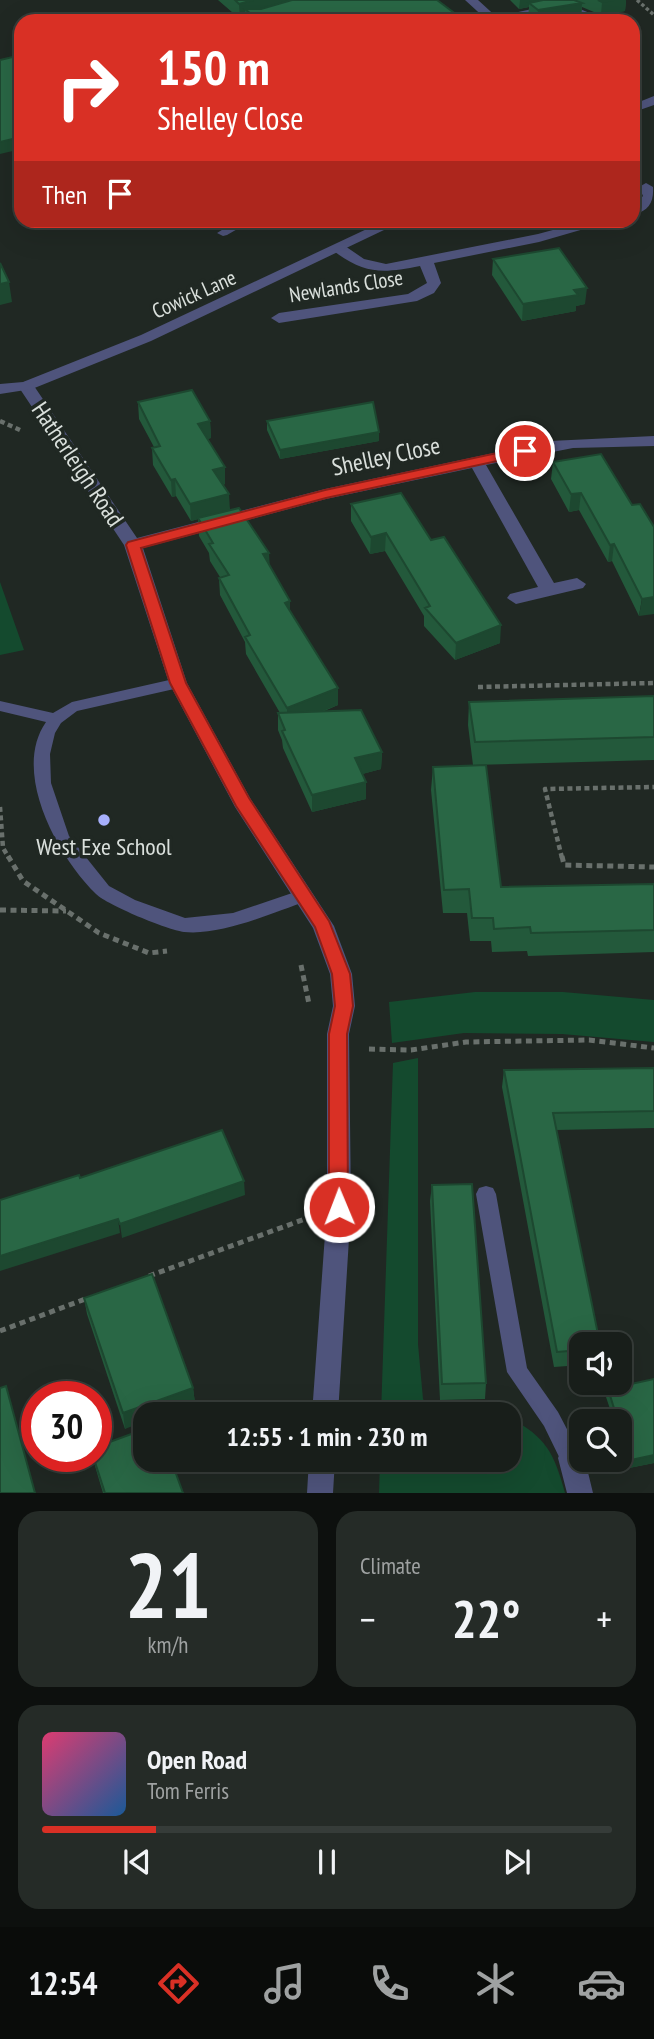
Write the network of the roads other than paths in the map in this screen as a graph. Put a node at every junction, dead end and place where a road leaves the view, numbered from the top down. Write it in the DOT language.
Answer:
graph roads {
  1 [pos="471,0"];
  2 [pos="486,14"];
  3 [pos="521,14"];
  4 [pos="586,14"];
  5 [pos="645,187"];
  6 [pos="640,207"];
  7 [pos="233,228"];
  8 [pos="382,228"];
  9 [pos="573,228"];
  10 [pos="223,233"];
  11 [pos="340,249"];
  12 [pos="426,262"];
  13 [pos="279,318"];
  14 [pos="26,386"];
  15 [pos="0,389"];
  16 [pos="654,441"];
  17 [pos="476,461"];
  18 [pos="133,545"];
  19 [pos="578,584"];
  20 [pos="549,590"];
  21 [pos="516,598"];
  22 [pos="178,683"];
  23 [pos="0,706"];
  24 [pos="56,719"];
  25 [pos="301,896"];
  26 [pos="486,1194"];
  27 [pos="326,1402"];
  28 [pos="569,1454"];
  29 [pos="321,1472"];
  30 [pos="575,1472"];
  31 [pos="320,1493"];
  32 [pos="580,1493"];
  1 -- 2 [label="street"];
  3 -- 4 [label="lane"];
  5 -- 6 [label="street"];
  7 -- 10 [label="lane"];
  8 -- 11 [label="street, Cowick Lane"];
  9 -- 12 [label="street, Newlands Close"];
  11 -- 12 [label="street, Newlands Close"];
  11 -- 14 [label="street, Cowick Lane"];
  12 -- 13 [label="street, Newlands Close"];
  14 -- 15 [label="street, Cowick Lane"];
  14 -- 18 [label="street, Hatherleigh Road"];
  16 -- 17 [label="street, Shelley Close"];
  17 -- 18 [label="street, Shelley Close"];
  17 -- 20 [label="street"];
  18 -- 22 [label="street, Hatherleigh Road"];
  19 -- 20 [label="street"];
  20 -- 21 [label="street"];
  22 -- 24 [label="lane"];
  22 -- 25 [label="street, Hatherleigh Road"];
  23 -- 24 [label="lane"];
  24 -- 25 [label="lane"];
  25 -- 27 [label="street, Hatherleigh Road"];
  26 -- 28 [label="lane"];
  29 -- 31 [label="street"];
  30 -- 32 [label="street"];
}
